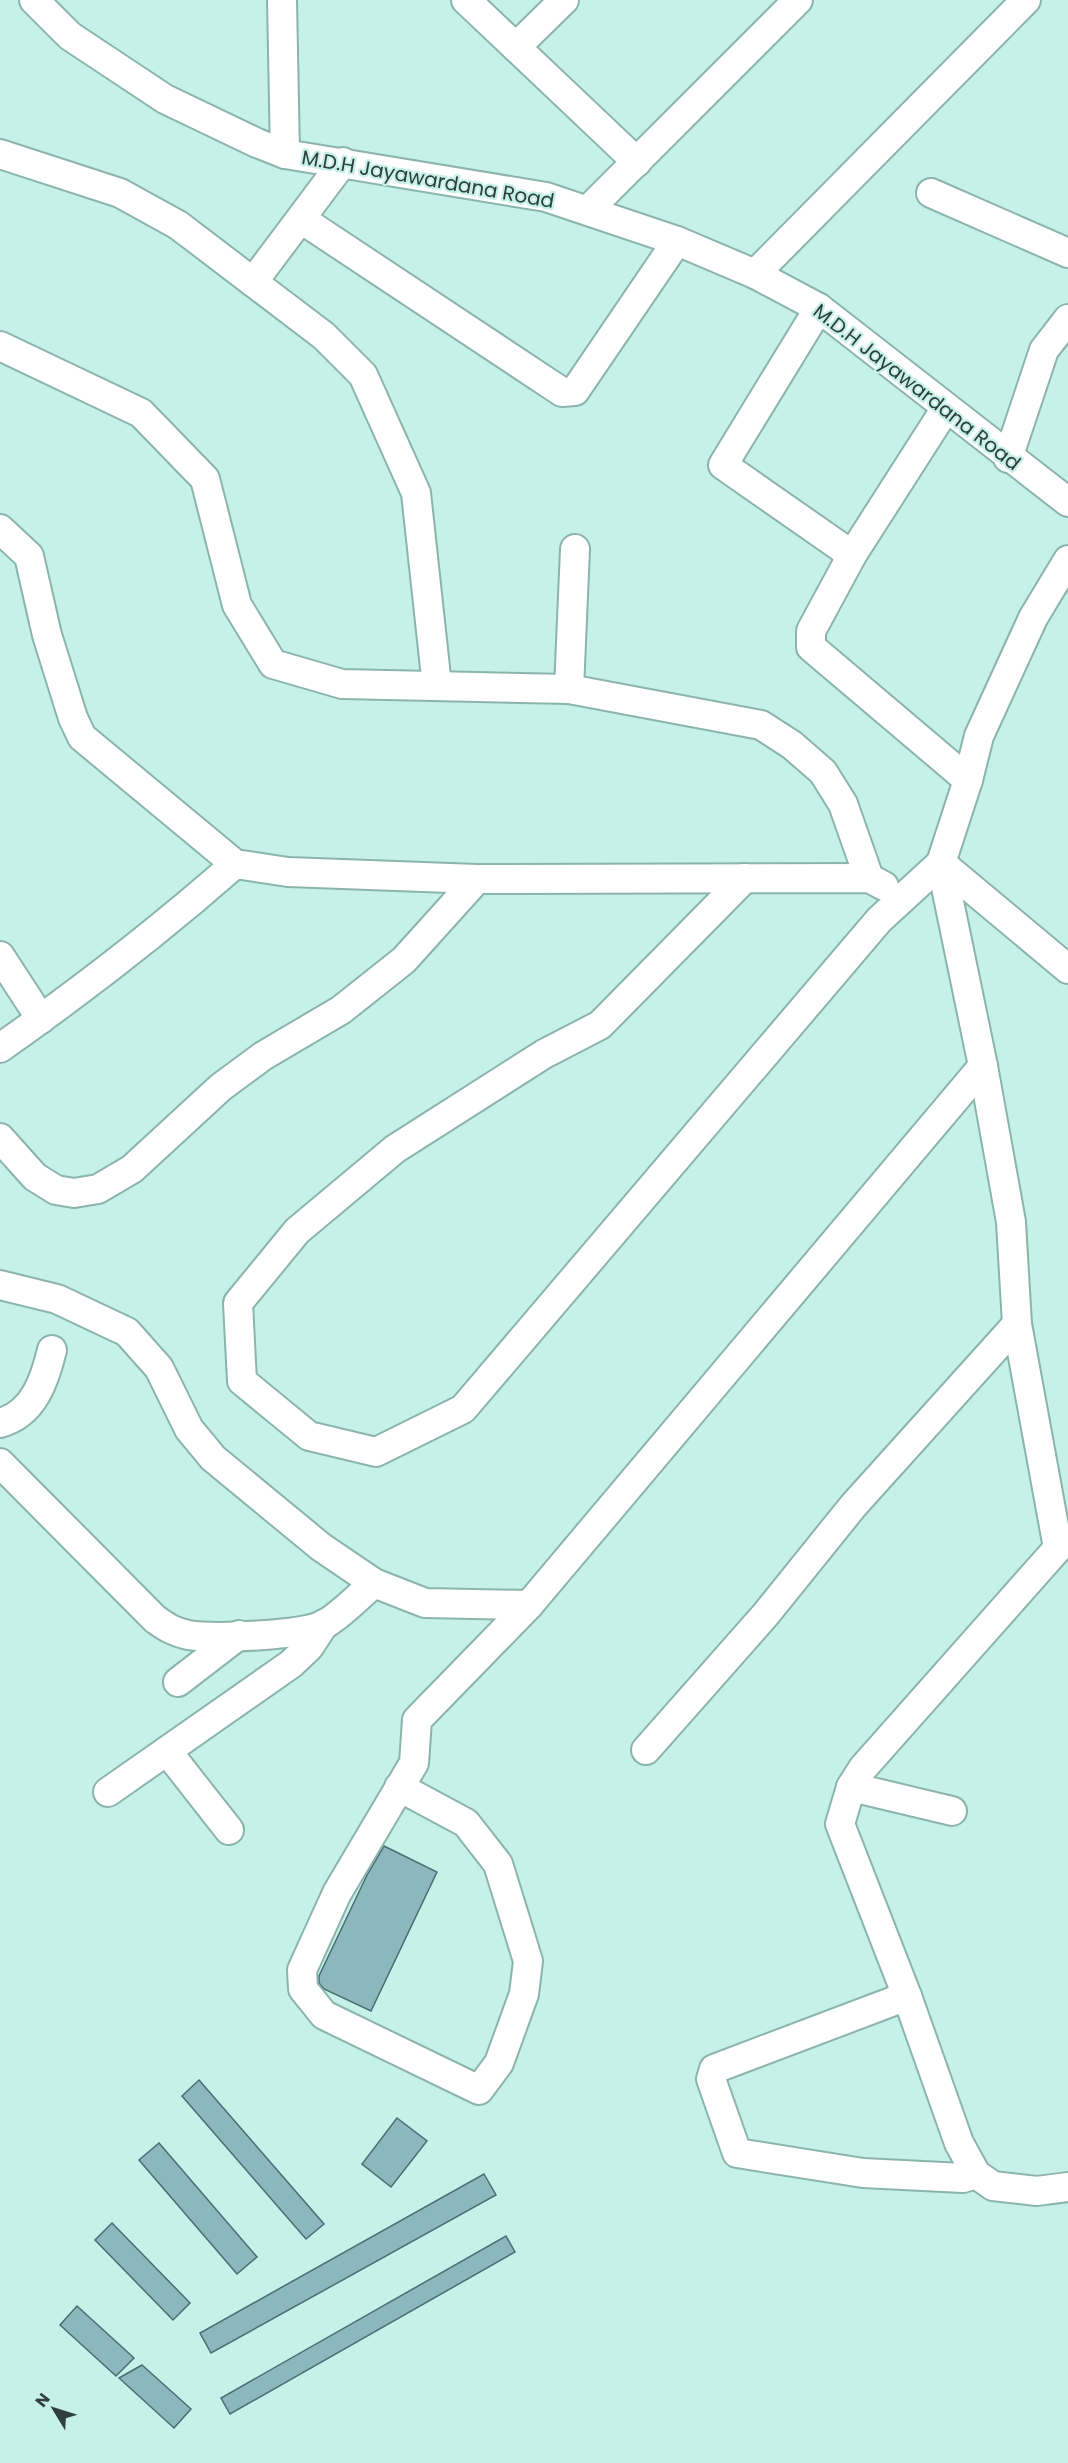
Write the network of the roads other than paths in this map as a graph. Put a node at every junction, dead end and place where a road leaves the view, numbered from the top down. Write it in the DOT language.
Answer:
graph roads {
  1 [pos="34,0"];
  2 [pos="282,0"];
  3 [pos="466,0"];
  4 [pos="564,0"];
  5 [pos="798,0"];
  6 [pos="1026,0"];
  7 [pos="516,47"];
  8 [pos="0,154"];
  9 [pos="285,154"];
  10 [pos="343,162"];
  11 [pos="636,162"];
  12 [pos="931,193"];
  13 [pos="588,210"];
  14 [pos="301,219"];
  15 [pos="677,241"];
  16 [pos="1068,253"];
  17 [pos="755,274"];
  18 [pos="254,282"];
  19 [pos="819,308"];
  20 [pos="1068,319"];
  21 [pos="0,346"];
  22 [pos="946,408"];
  23 [pos="1008,458"];
  24 [pos="1068,502"];
  25 [pos="0,529"];
  26 [pos="575,549"];
  27 [pos="852,555"];
  28 [pos="1068,560"];
  29 [pos="437,686"];
  30 [pos="569,689"];
  31 [pos="968,780"];
  32 [pos="940,863"];
  33 [pos="235,864"];
  34 [pos="745,878"];
  35 [pos="869,878"];
  36 [pos="477,879"];
  37 [pos="905,896"];
  38 [pos="0,956"];
  39 [pos="1068,969"];
  40 [pos="41,1019"];
  41 [pos="0,1048"];
  42 [pos="983,1066"];
  43 [pos="0,1138"];
  44 [pos="0,1285"];
  45 [pos="1017,1324"];
  46 [pos="52,1350"];
  47 [pos="0,1423"];
  48 [pos="0,1463"];
  49 [pos="1063,1550"];
  50 [pos="374,1582"];
  51 [pos="529,1605"];
  52 [pos="324,1624"];
  53 [pos="240,1635"];
  54 [pos="178,1682"];
  55 [pos="646,1750"];
  56 [pos="167,1752"];
  57 [pos="399,1787"];
  58 [pos="851,1787"];
  59 [pos="108,1792"];
  60 [pos="952,1811"];
  61 [pos="229,1830"];
  62 [pos="907,1996"];
  63 [pos="976,2175"];
  64 [pos="1068,2187"];
  1 -- 9 [label="street, M.D.H Jayawardana Road"];
  2 -- 9 [label="street"];
  3 -- 7 [label="street"];
  4 -- 7 [label="street"];
  5 -- 11 [label="street"];
  6 -- 17 [label="street"];
  7 -- 11 [label="street"];
  8 -- 18 [label="street"];
  9 -- 10 [label="street, M.D.H Jayawardana Road"];
  10 -- 13 [label="street, M.D.H Jayawardana Road"];
  10 -- 14 [label="street"];
  11 -- 13 [label="street"];
  12 -- 16 [label="street"];
  13 -- 15 [label="street, M.D.H Jayawardana Road"];
  14 -- 15 [label="street"];
  14 -- 18 [label="street"];
  15 -- 17 [label="street, M.D.H Jayawardana Road"];
  17 -- 19 [label="street, M.D.H Jayawardana Road"];
  18 -- 29 [label="street"];
  19 -- 22 [label="street, M.D.H Jayawardana Road"];
  19 -- 27 [label="street"];
  20 -- 23 [label="street"];
  21 -- 29 [label="street"];
  22 -- 23 [label="street, M.D.H Jayawardana Road"];
  22 -- 27 [label="street"];
  23 -- 24 [label="street, M.D.H Jayawardana Road"];
  25 -- 33 [label="street"];
  26 -- 30 [label="street"];
  27 -- 31 [label="street"];
  28 -- 31 [label="street"];
  29 -- 30 [label="street"];
  30 -- 35 [label="street"];
  31 -- 32 [label="street"];
  32 -- 37 [label="street"];
  32 -- 39 [label="street"];
  32 -- 42 [label="street"];
  33 -- 36 [label="street"];
  33 -- 40 [label="street"];
  34 -- 35 [label="street"];
  34 -- 36 [label="street"];
  34 -- 37 [label="street"];
  35 -- 37 [label="street"];
  36 -- 43 [label="street"];
  38 -- 40 [label="street"];
  40 -- 41 [label="street"];
  42 -- 45 [label="street"];
  42 -- 51 [label="street"];
  44 -- 50 [label="street"];
  45 -- 49 [label="street"];
  45 -- 55 [label="street"];
  46 -- 47 [label="street"];
  48 -- 53 [label="street"];
  49 -- 58 [label="street"];
  50 -- 51 [label="street"];
  50 -- 52 [label="street"];
  51 -- 57 [label="street"];
  52 -- 53 [label="street"];
  52 -- 56 [label="street"];
  53 -- 54 [label="street"];
  56 -- 59 [label="street"];
  56 -- 61 [label="street"];
  57 -- 57 [label="street"];
  58 -- 60 [label="street"];
  58 -- 62 [label="street"];
  62 -- 63 [label="street"];
  62 -- 63 [label="street"];
  63 -- 64 [label="street"];
}
